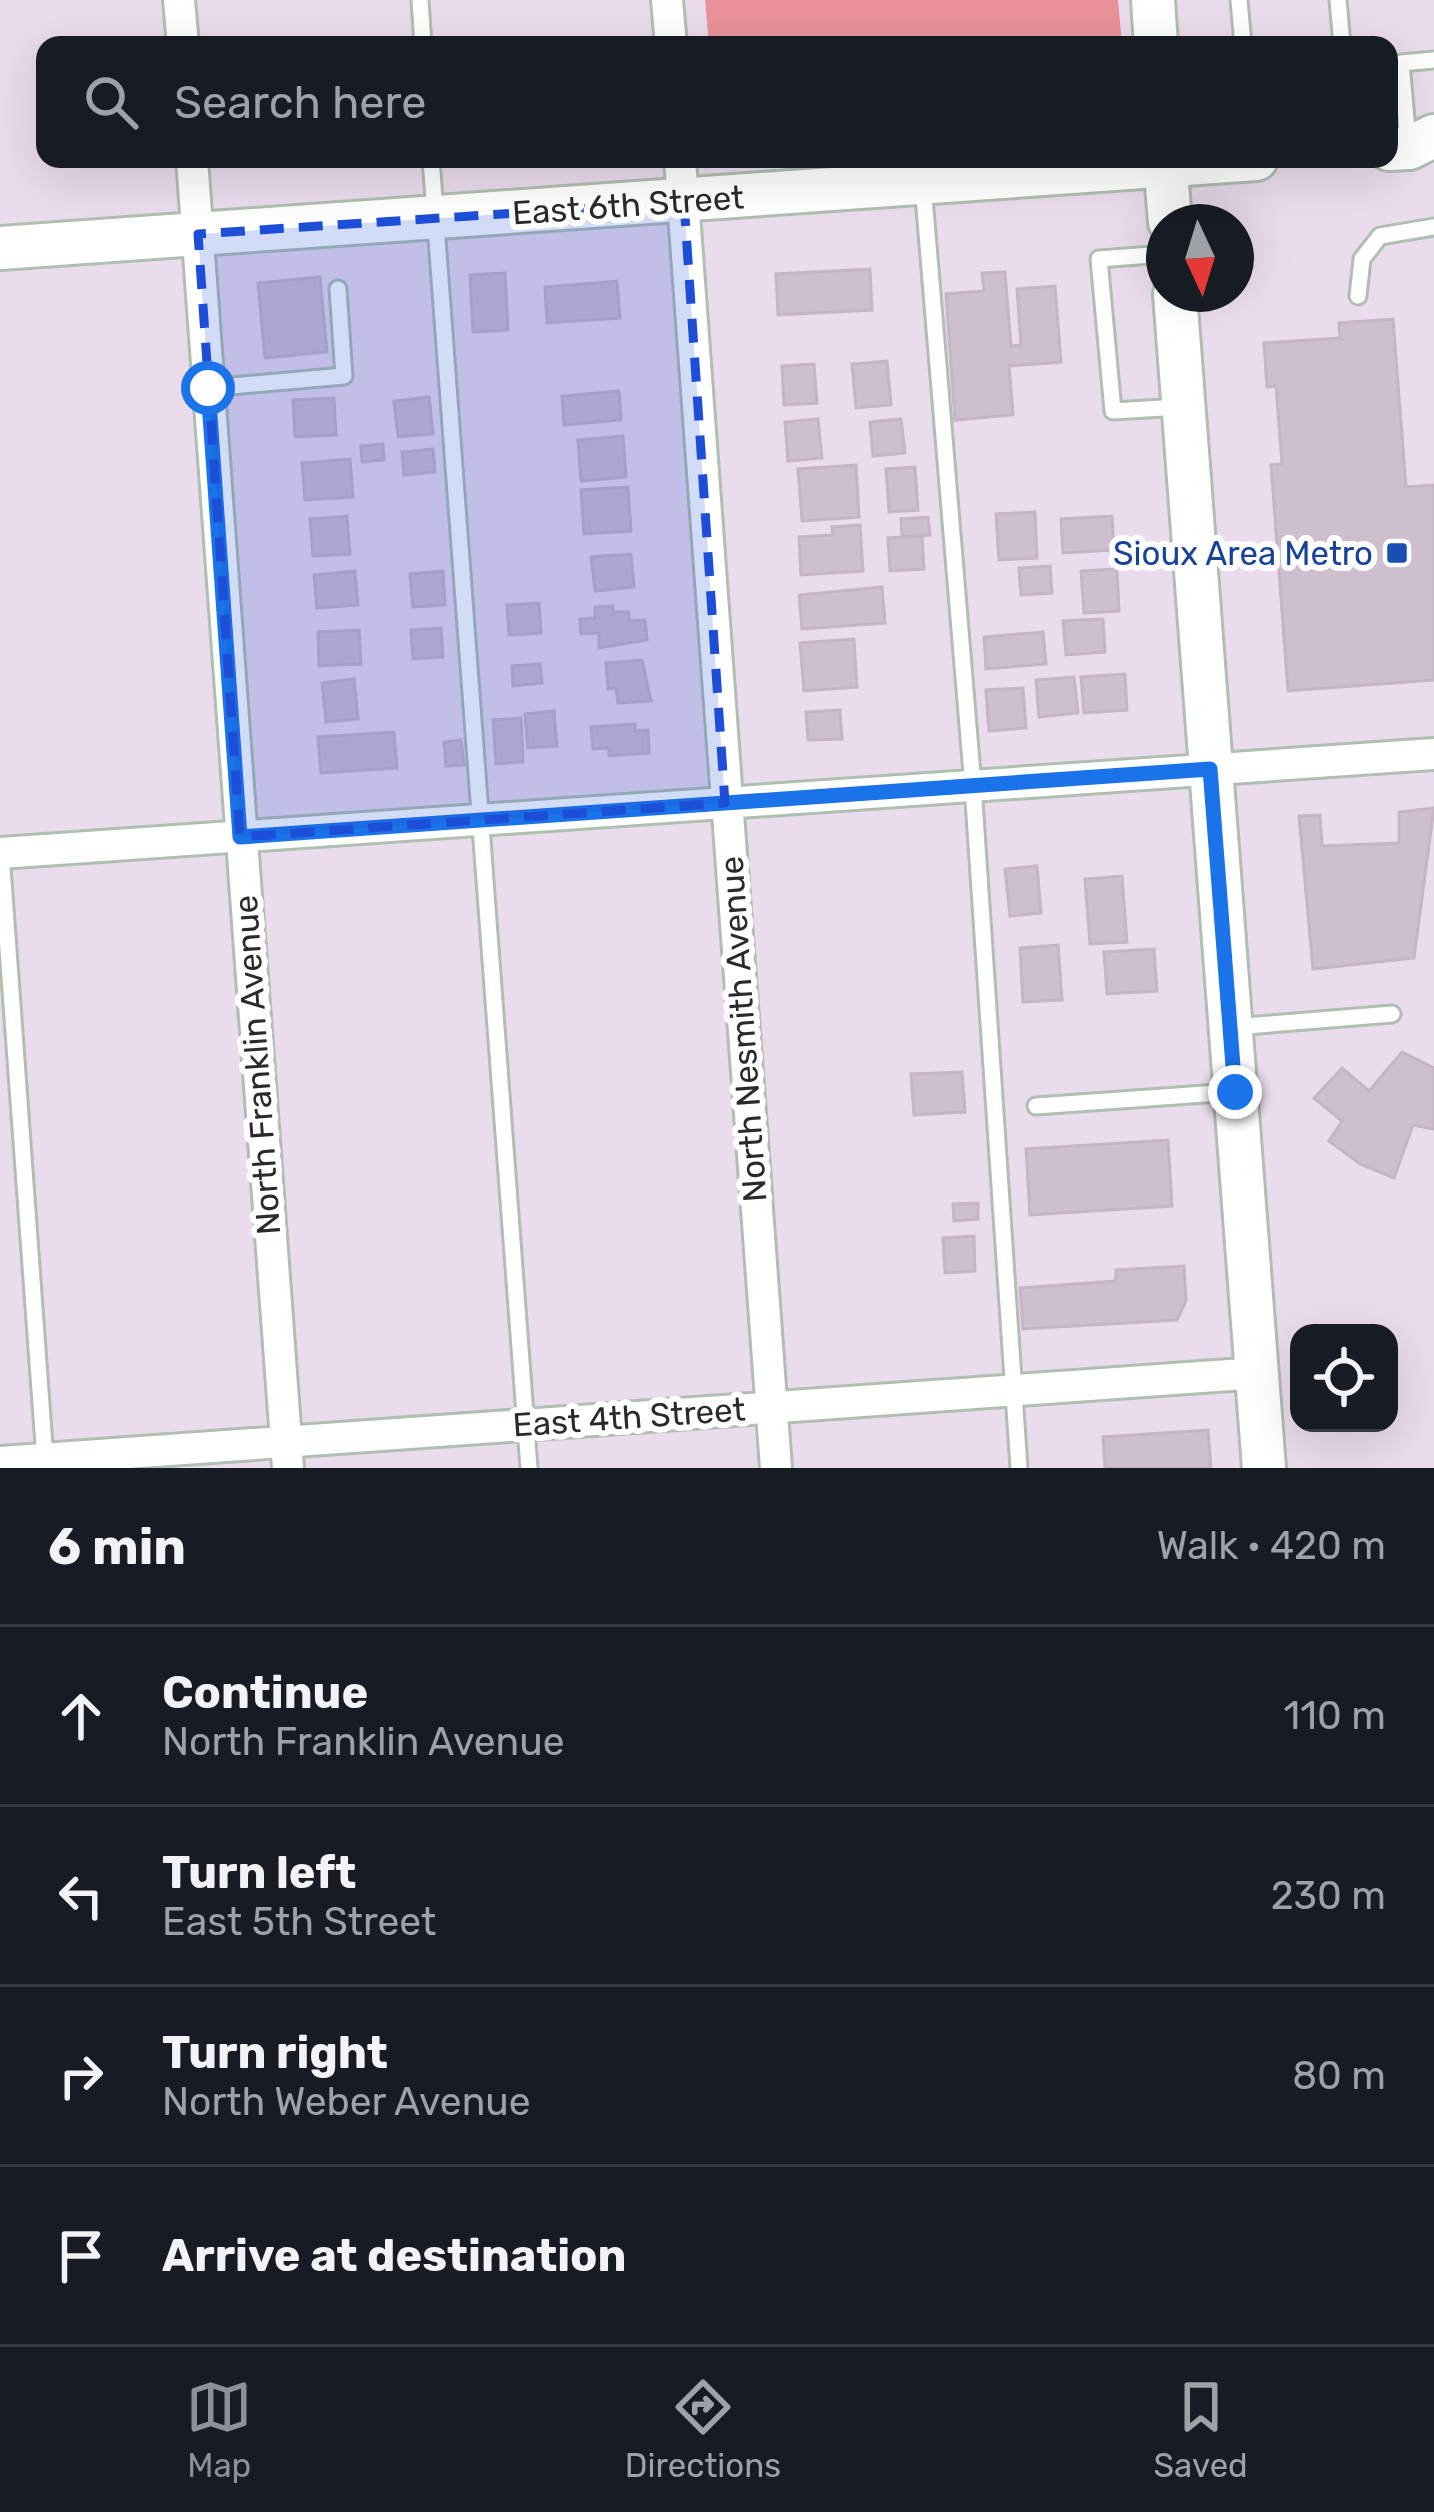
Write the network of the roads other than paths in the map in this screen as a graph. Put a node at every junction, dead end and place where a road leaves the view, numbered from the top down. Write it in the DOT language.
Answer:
graph roads {
  1 [pos="179,0"];
  2 [pos="420,0"];
  3 [pos="667,0"];
  4 [pos="1153,0"];
  5 [pos="1239,0"];
  6 [pos="1338,0"];
  7 [pos="182,36"];
  8 [pos="423,36"];
  9 [pos="670,36"];
  10 [pos="1155,36"];
  11 [pos="1243,36"];
  12 [pos="1341,36"];
  13 [pos="1434,60"];
  14 [pos="1398,63"];
  15 [pos="1398,75"];
  16 [pos="1417,148"];
  17 [pos="193,168"];
  18 [pos="432,168"];
  19 [pos="681,168"];
  20 [pos="1097,168"];
  21 [pos="1166,168"];
  22 [pos="923,183"];
  23 [pos="684,202"];
  24 [pos="1169,204"];
  25 [pos="435,218"];
  26 [pos="1434,227"];
  27 [pos="198,234"];
  28 [pos="0,248"];
  29 [pos="1146,255"];
  30 [pos="338,289"];
  31 [pos="1358,296"];
  32 [pos="1176,312"];
  33 [pos="208,388"];
  34 [pos="1183,406"];
  35 [pos="1434,754"];
  36 [pos="1210,769"];
  37 [pos="973,786"];
  38 [pos="725,803"];
  39 [pos="483,820"];
  40 [pos="240,837"];
  41 [pos="0,853"];
  42 [pos="1392,1013"];
  43 [pos="1231,1027"];
  44 [pos="1235,1092"];
  45 [pos="1036,1106"];
  46 [pos="1258,1373"];
  47 [pos="1013,1390"];
  48 [pos="772,1407"];
  49 [pos="526,1425"];
  50 [pos="287,1455"];
  51 [pos="0,1462"];
  52 [pos="45,1463"];
  53 [pos="530,1468"];
  54 [pos="776,1468"];
  55 [pos="1019,1468"];
  56 [pos="1264,1468"];
  1 -- 7 [label="street"];
  2 -- 8 [label="lane"];
  3 -- 9 [label="street"];
  4 -- 10 [label="street"];
  5 -- 11 [label="lane"];
  6 -- 12 [label="lane"];
  13 -- 14 [label="lane"];
  15 -- 16 [label="lane"];
  17 -- 27 [label="street, North Franklin Avenue"];
  18 -- 25 [label="lane"];
  19 -- 23 [label="street, North Nesmith Avenue"];
  20 -- 22 [label="street, East 6th Street"];
  21 -- 24 [label="street"];
  22 -- 23 [label="street, East 6th Street"];
  22 -- 37 [label="lane"];
  23 -- 25 [label="street, East 6th Street"];
  23 -- 38 [label="street, North Nesmith Avenue"];
  25 -- 27 [label="street, East 6th Street"];
  25 -- 39 [label="lane"];
  26 -- 31 [label="lane"];
  27 -- 28 [label="street, East 6th Street"];
  27 -- 33 [label="street, North Franklin Avenue"];
  29 -- 34 [label="lane"];
  30 -- 33 [label="lane"];
  32 -- 34 [label="street"];
  33 -- 40 [label="street, North Franklin Avenue"];
  34 -- 36 [label="street"];
  35 -- 36 [label="street"];
  36 -- 37 [label="street"];
  36 -- 43 [label="street"];
  37 -- 38 [label="street"];
  37 -- 47 [label="lane"];
  38 -- 39 [label="street"];
  38 -- 48 [label="street, North Nesmith Avenue"];
  39 -- 40 [label="street"];
  39 -- 49 [label="lane"];
  40 -- 41 [label="street"];
  40 -- 50 [label="street, North Franklin Avenue"];
  41 -- 52 [label="lane"];
  42 -- 43 [label="lane"];
  43 -- 44 [label="street"];
  44 -- 45 [label="lane"];
  44 -- 46 [label="street"];
  46 -- 47 [label="street, East 4th Street"];
  46 -- 56 [label="street"];
  47 -- 48 [label="street, East 4th Street"];
  47 -- 55 [label="lane"];
  48 -- 49 [label="street, East 4th Street"];
  48 -- 54 [label="street, North Nesmith Avenue"];
  49 -- 50 [label="street, East 4th Street"];
  49 -- 53 [label="lane"];
  50 -- 52 [label="street, East 4th Street"];
  51 -- 52 [label="street, East 4th Street"];
}
